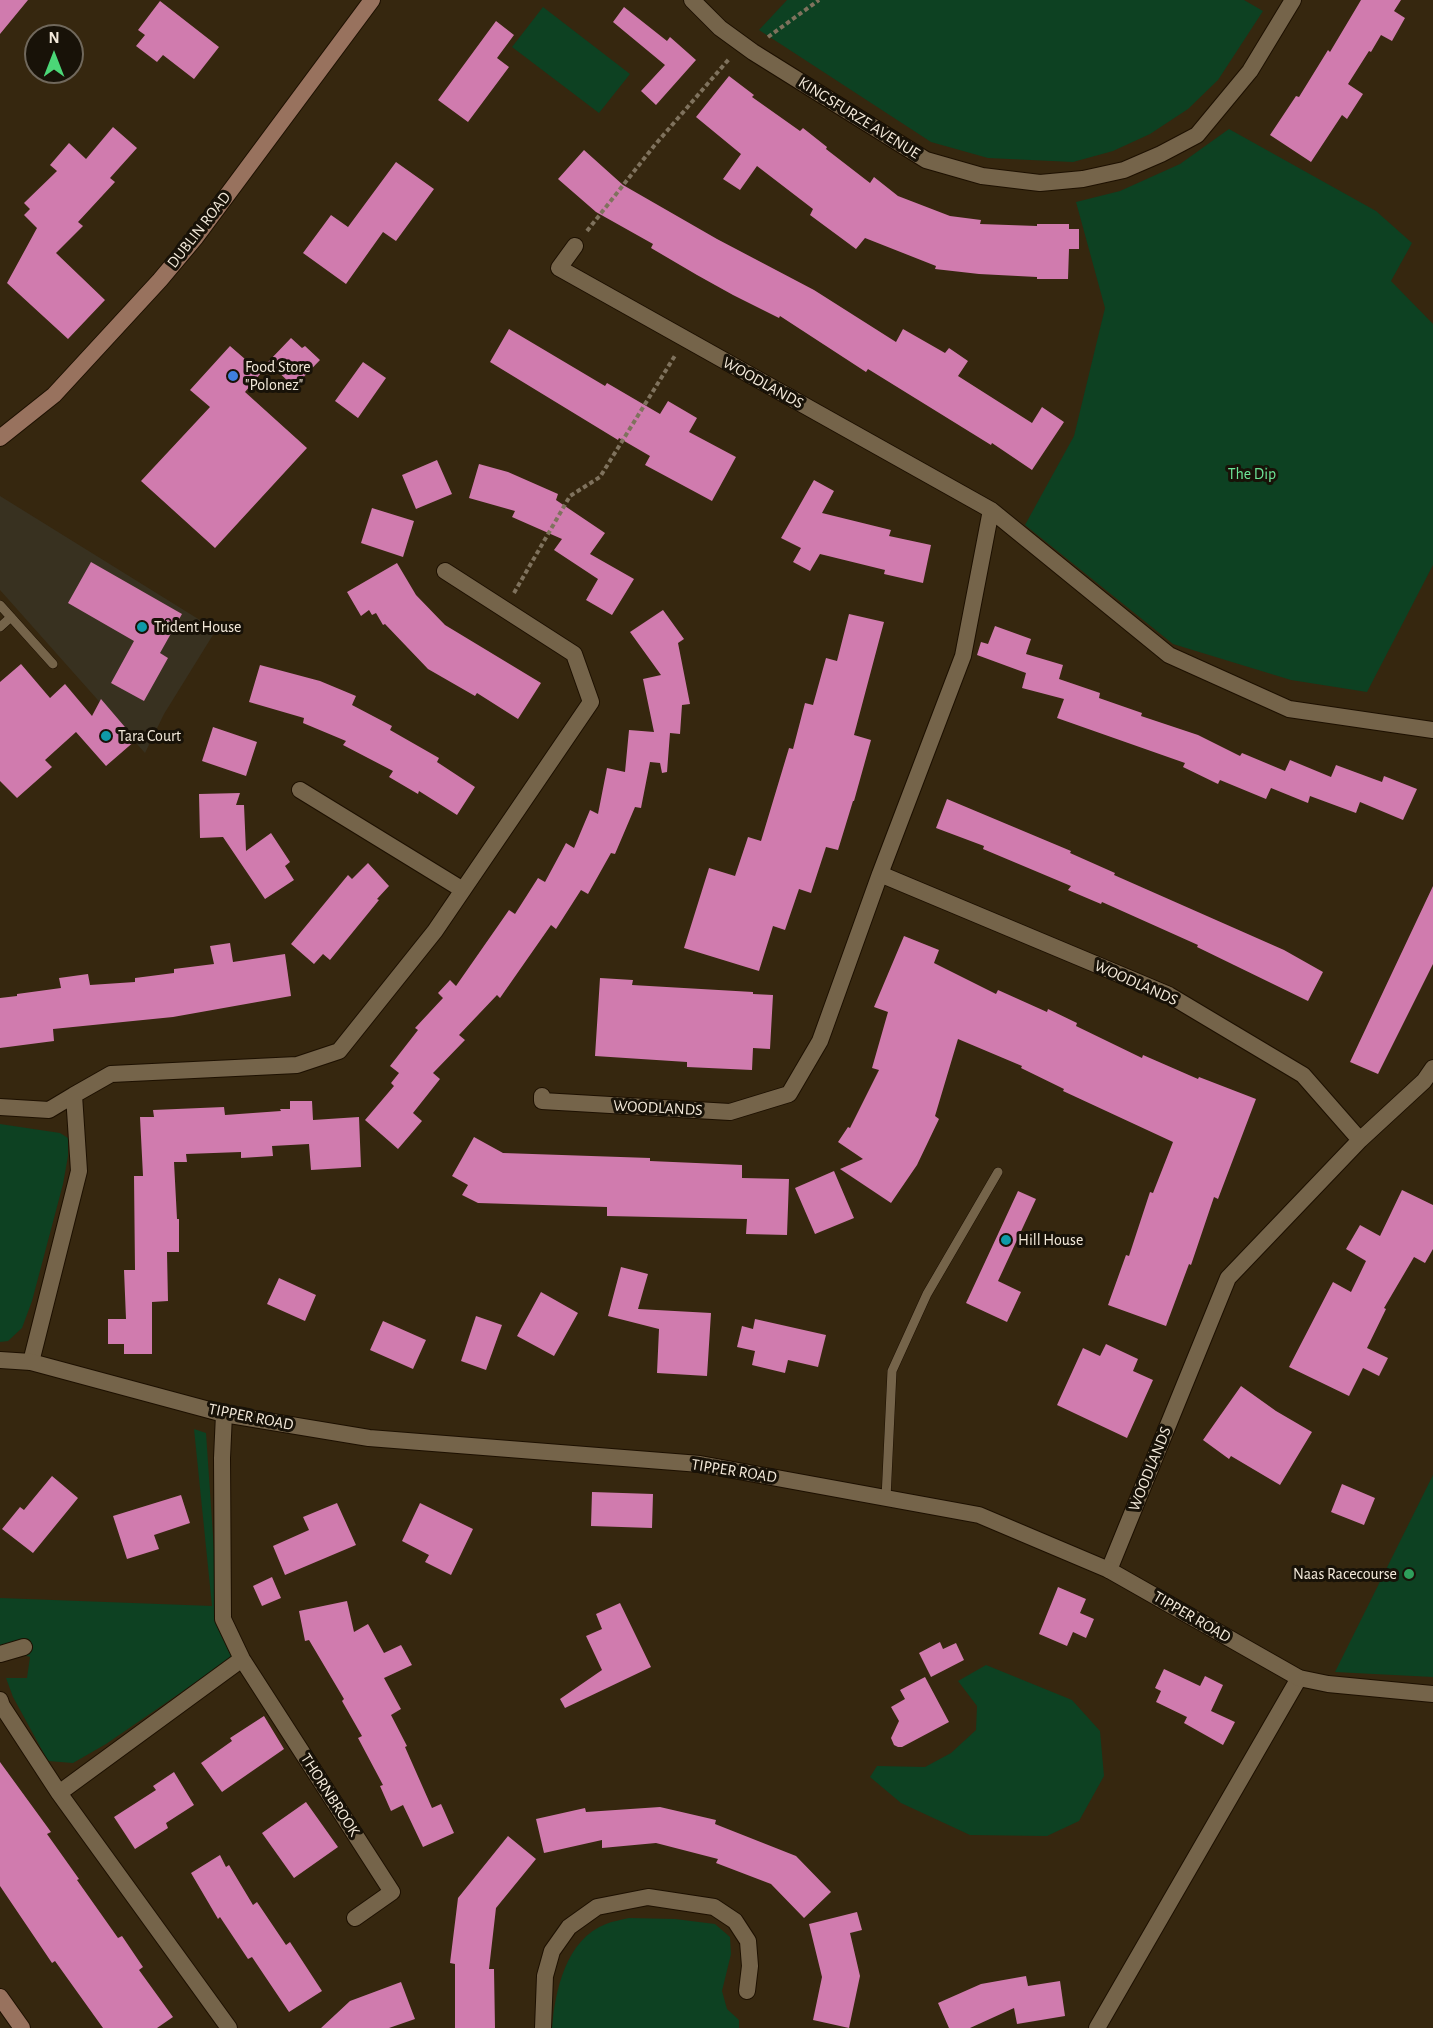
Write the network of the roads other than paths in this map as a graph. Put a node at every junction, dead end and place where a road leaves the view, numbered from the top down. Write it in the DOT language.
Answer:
graph roads {
  1 [pos="372,0"];
  2 [pos="692,0"];
  3 [pos="1293,0"];
  4 [pos="575,246"];
  5 [pos="0,438"];
  6 [pos="992,510"];
  7 [pos="445,571"];
  8 [pos="0,605"];
  9 [pos="11,617"];
  10 [pos="0,627"];
  11 [pos="53,664"];
  12 [pos="1433,730"];
  13 [pos="300,790"];
  14 [pos="880,874"];
  15 [pos="463,890"];
  16 [pos="1433,1068"];
  17 [pos="74,1095"];
  18 [pos="542,1096"];
  19 [pos="0,1107"];
  20 [pos="1360,1140"];
  21 [pos="998,1172"];
  22 [pos="0,1360"];
  23 [pos="31,1362"];
  24 [pos="224,1414"];
  25 [pos="886,1498"];
  26 [pos="1109,1570"];
  27 [pos="24,1647"];
  28 [pos="0,1654"];
  29 [pos="242,1659"];
  30 [pos="1299,1678"];
  31 [pos="1433,1694"];
  32 [pos="0,1700"];
  33 [pos="59,1793"];
  34 [pos="355,1918"];
  35 [pos="747,1991"];
  36 [pos="0,1997"];
  37 [pos="22,2028"];
  38 [pos="229,2028"];
  39 [pos="543,2028"];
  40 [pos="1097,2028"];
  1 -- 5 [label="main road, DUBLIN ROAD"];
  2 -- 3 [label="street, KINGSFURZE AVENUE"];
  4 -- 6 [label="street, WOODLANDS"];
  6 -- 12 [label="street, WOODLANDS"];
  6 -- 14 [label="street, WOODLANDS"];
  7 -- 15 [label="street"];
  8 -- 9 [label="lane"];
  9 -- 10 [label="lane"];
  9 -- 11 [label="lane"];
  13 -- 15 [label="street"];
  14 -- 18 [label="street, WOODLANDS"];
  14 -- 20 [label="street, WOODLANDS"];
  15 -- 17 [label="street"];
  16 -- 20 [label="street, WOODLANDS"];
  17 -- 19 [label="street"];
  17 -- 23 [label="street"];
  20 -- 26 [label="street, WOODLANDS"];
  21 -- 25 [label="lane"];
  22 -- 23 [label="street, TIPPER ROAD"];
  23 -- 24 [label="street, TIPPER ROAD"];
  24 -- 25 [label="street, TIPPER ROAD"];
  24 -- 29 [label="street, THORNBROOK"];
  25 -- 26 [label="street, TIPPER ROAD"];
  26 -- 30 [label="street, TIPPER ROAD"];
  27 -- 28 [label="street"];
  29 -- 33 [label="street"];
  29 -- 34 [label="street, THORNBROOK"];
  30 -- 31 [label="street, TIPPER ROAD"];
  30 -- 40 [label="street"];
  32 -- 33 [label="street"];
  33 -- 38 [label="street"];
  35 -- 39 [label="street"];
  36 -- 37 [label="main road"];
}
